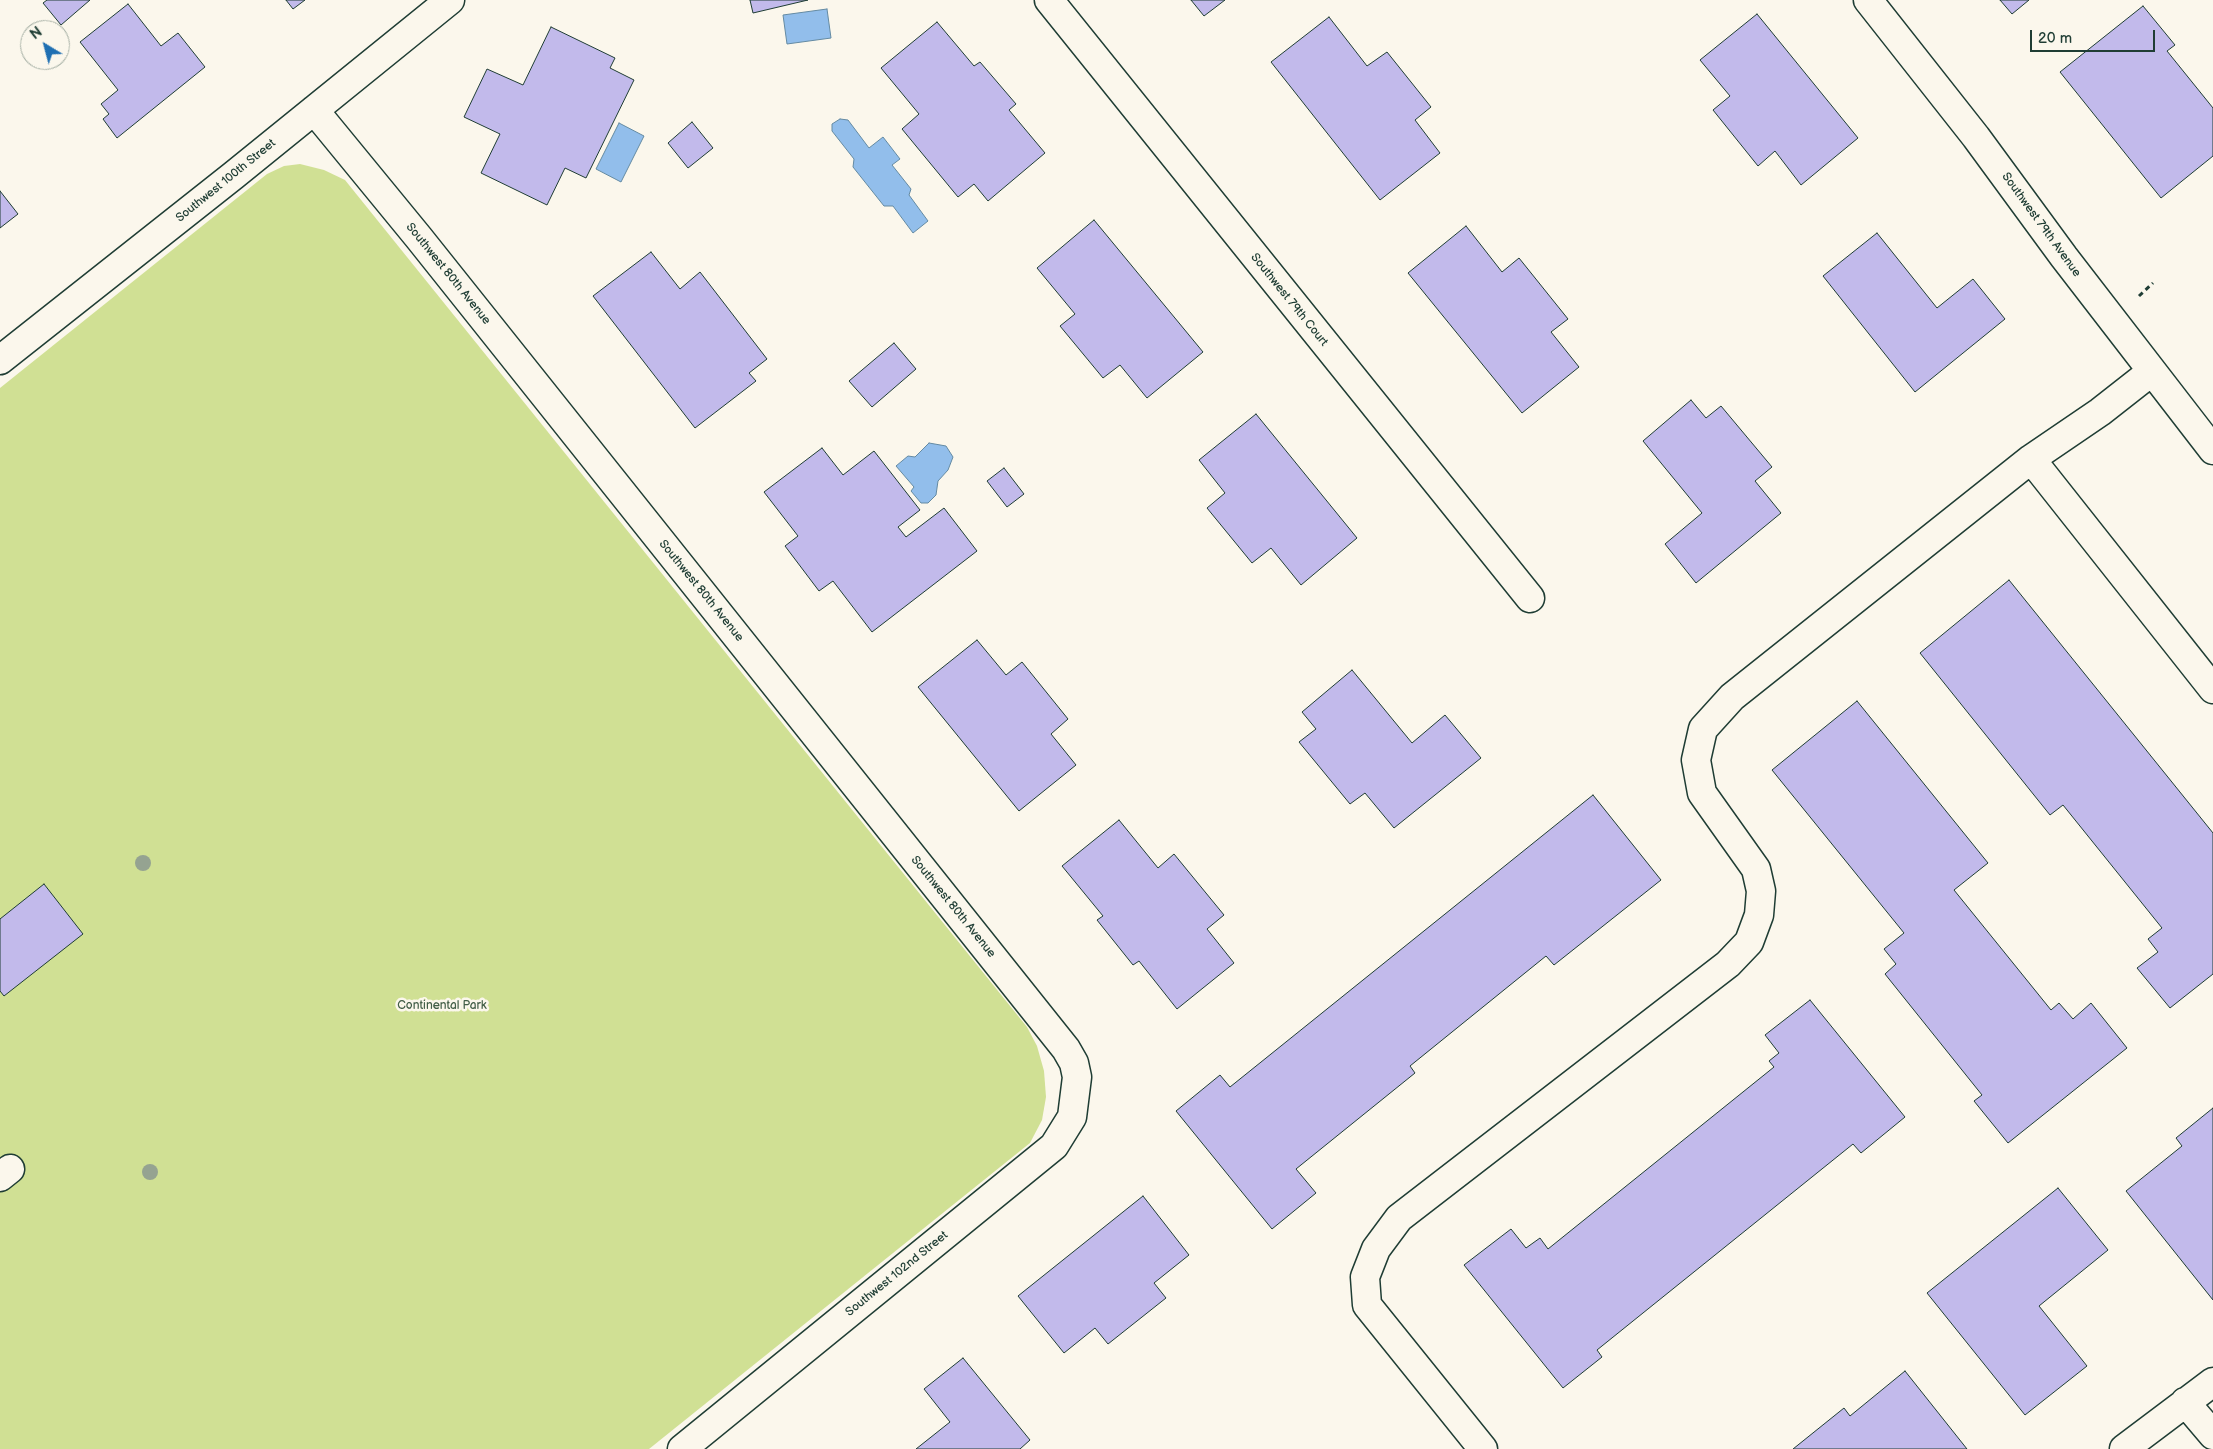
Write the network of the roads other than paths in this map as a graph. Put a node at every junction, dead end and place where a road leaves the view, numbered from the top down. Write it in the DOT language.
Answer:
graph roads {
  1 [pos="450,0"];
  2 [pos="1049,0"];
  3 [pos="1868,0"];
  4 [pos="314,110"];
  5 [pos="0,360"];
  6 [pos="2151,372"];
  7 [pos="2213,450"];
  8 [pos="2031,459"];
  9 [pos="1530,598"];
  10 [pos="2213,689"];
  11 [pos="1076,1077"];
  12 [pos="2213,1382"];
  13 [pos="2185,1402"];
  14 [pos="2213,1435"];
  15 [pos="682,1449"];
  16 [pos="1483,1449"];
  17 [pos="2124,1449"];
  1 -- 4 [label="street, Southwest 100th Street"];
  2 -- 9 [label="street, Southwest 79th Court"];
  3 -- 6 [label="street, Southwest 79th Avenue"];
  4 -- 5 [label="street, Southwest 100th Street"];
  4 -- 11 [label="street, Southwest 80th Avenue"];
  6 -- 7 [label="street, Southwest 79th Avenue"];
  6 -- 8 [label="street"];
  8 -- 10 [label="street"];
  8 -- 16 [label="street"];
  11 -- 15 [label="street, Southwest 102nd Street"];
  12 -- 13 [label="street"];
  13 -- 14 [label="street"];
  13 -- 17 [label="street"];
}
